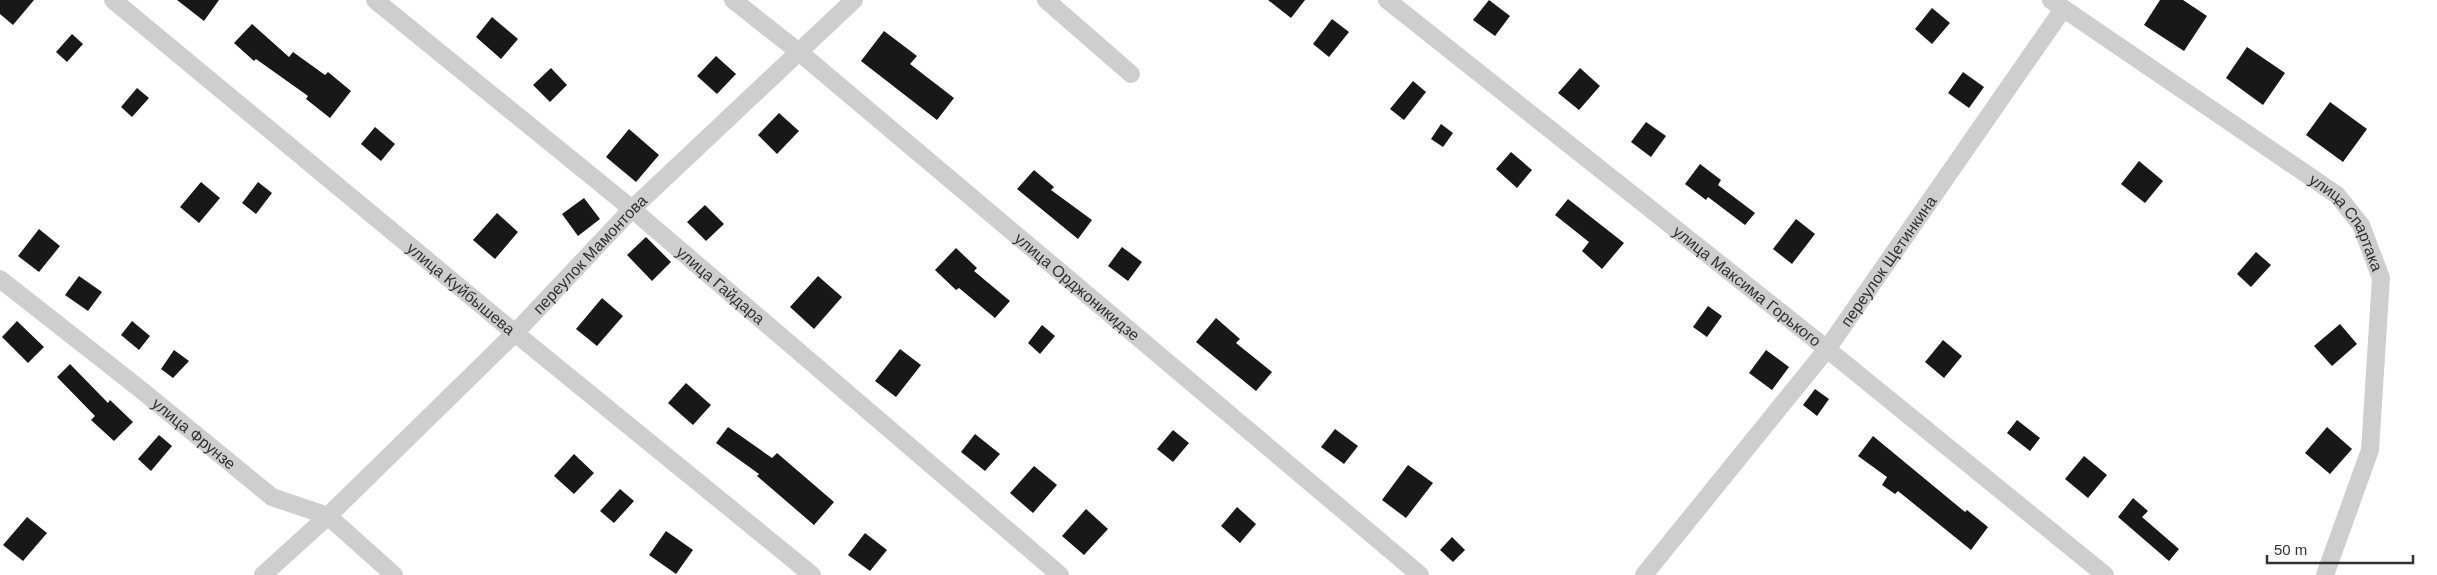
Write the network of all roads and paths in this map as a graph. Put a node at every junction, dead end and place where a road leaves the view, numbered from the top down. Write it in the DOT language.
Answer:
graph roads {
  1 [pos="113,0"];
  2 [pos="375,0"];
  3 [pos="733,0"];
  4 [pos="854,0"];
  5 [pos="1046,0"];
  6 [pos="1387,0"];
  7 [pos="2057,4"];
  8 [pos="799,52"];
  9 [pos="1131,74"];
  10 [pos="632,210"];
  11 [pos="0,279"];
  12 [pos="515,333"];
  13 [pos="1827,349"];
  14 [pos="328,516"];
  15 [pos="263,575"];
  16 [pos="394,575"];
  17 [pos="812,575"];
  18 [pos="1060,575"];
  19 [pos="1420,575"];
  20 [pos="1644,575"];
  21 [pos="2105,575"];
  22 [pos="2325,575"];
  1 -- 12 [label="street, улица Куйбышева"];
  2 -- 10 [label="street, улица Гайдара"];
  3 -- 8 [label="street, улица Орджоникидзе"];
  4 -- 8 [label="street, переулок Мамонтова"];
  5 -- 9 [label="street"];
  6 -- 13 [label="street, улица Максима Горького"];
  7 -- 13 [label="street, переулок Щетинкина"];
  7 -- 22 [label="street, улица Спартака"];
  8 -- 10 [label="street, переулок Мамонтова"];
  8 -- 19 [label="street, улица Орджоникидзе"];
  10 -- 12 [label="street, переулок Мамонтова"];
  10 -- 18 [label="street, улица Гайдара"];
  11 -- 14 [label="street, улица Фрунзе"];
  12 -- 14 [label="street, переулок Мамонтова"];
  12 -- 17 [label="street, улица Куйбышева"];
  13 -- 20 [label="street, переулок Щетинкина"];
  13 -- 21 [label="street, улица Максима Горького"];
  14 -- 15 [label="street, переулок Мамонтова"];
  14 -- 16 [label="street, улица Фрунзе"];
}
